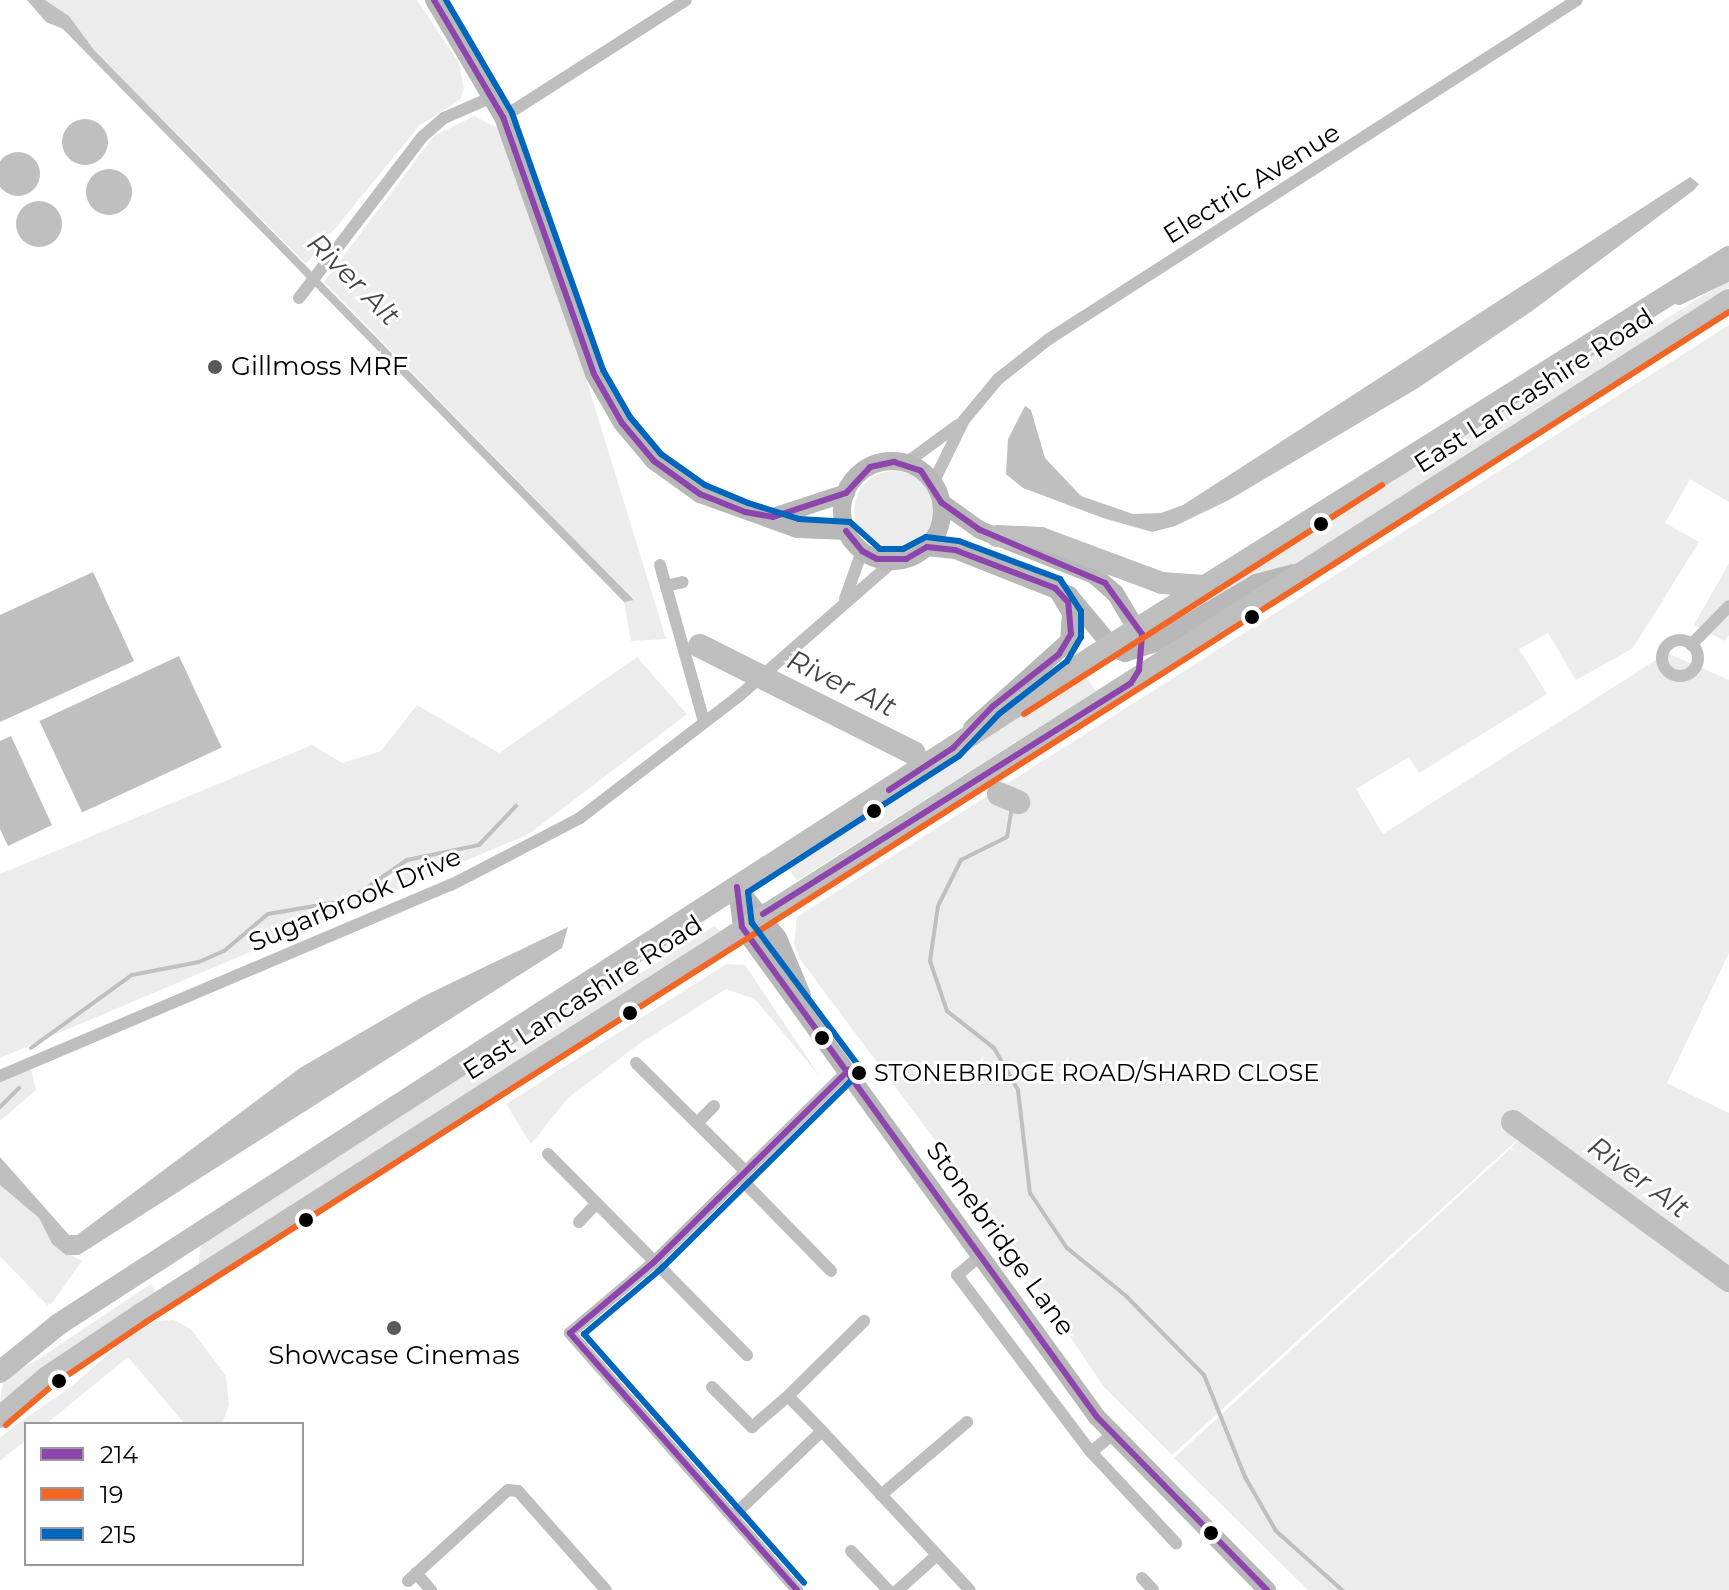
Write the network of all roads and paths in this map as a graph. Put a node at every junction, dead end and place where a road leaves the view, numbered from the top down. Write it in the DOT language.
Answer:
graph roads {
  1 [pos="434,0"];
  2 [pos="686,0"];
  3 [pos="1577,0"];
  4 [pos="492,97"];
  5 [pos="503,117"];
  6 [pos="1729,257"];
  7 [pos="1729,275"];
  8 [pos="299,298"];
  9 [pos="1729,300"];
  10 [pos="1611,331"];
  11 [pos="964,420"];
  12 [pos="906,463"];
  13 [pos="933,483"];
  14 [pos="846,493"];
  15 [pos="942,503"];
  16 [pos="773,517"];
  17 [pos="846,531"];
  18 [pos="997,536"];
  19 [pos="927,547"];
  20 [pos="862,551"];
  21 [pos="894,561"];
  22 [pos="660,565"];
  23 [pos="1308,569"];
  24 [pos="683,582"];
  25 [pos="666,586"];
  26 [pos="1204,586"];
  27 [pos="1055,588"];
  28 [pos="845,599"];
  29 [pos="1729,606"];
  30 [pos="1141,638"];
  31 [pos="1111,645"];
  32 [pos="1691,645"];
  33 [pos="1131,683"];
  34 [pos="704,722"];
  35 [pos="953,748"];
  36 [pos="737,887"];
  37 [pos="763,914"];
  38 [pos="742,927"];
  39 [pos="814,1023"];
  40 [pos="636,1063"];
  41 [pos="849,1070"];
  42 [pos="0,1076"];
  43 [pos="714,1106"];
  44 [pos="697,1123"];
  45 [pos="548,1154"];
  46 [pos="743,1175"];
  47 [pos="597,1203"];
  48 [pos="579,1222"];
  49 [pos="980,1256"];
  50 [pos="654,1262"];
  51 [pos="831,1271"];
  52 [pos="864,1321"];
  53 [pos="747,1355"];
  54 [pos="0,1372"];
  55 [pos="712,1387"];
  56 [pos="788,1396"];
  57 [pos="0,1417"];
  58 [pos="967,1422"];
  59 [pos="822,1431"];
  60 [pos="1112,1435"];
  61 [pos="1091,1452"];
  62 [pos="881,1495"];
  63 [pos="733,1516"];
  64 [pos="1176,1543"];
  65 [pos="851,1551"];
  66 [pos="937,1555"];
  67 [pos="1142,1578"];
  68 [pos="431,1590"];
  69 [pos="606,1590"];
  70 [pos="797,1590"];
  71 [pos="888,1590"];
  72 [pos="898,1590"];
  73 [pos="970,1590"];
  74 [pos="1153,1590"];
  75 [pos="1267,1590"];
  1 -- 4 [label="street"];
  2 -- 5 [label="street"];
  3 -- 11 [label="street, Electric Avenue"];
  4 -- 5 [label="street"];
  4 -- 8 [label="street"];
  5 -- 16 [label="street"];
  6 -- 10 [label="highway, East Lancashire Road"];
  7 -- 10 [label="street"];
  9 -- 23 [label="highway, East Lancashire Road"];
  10 -- 26 [label="highway, East Lancashire Road"];
  11 -- 12 [label="street, Electric Avenue"];
  11 -- 13 [label="street, Electric Avenue"];
  12 -- 13 [label="street"];
  12 -- 14 [label="street"];
  13 -- 15 [label="street"];
  14 -- 16 [label="street"];
  14 -- 17 [label="street"];
  15 -- 18 [label="street"];
  15 -- 19 [label="street"];
  16 -- 17 [label="street"];
  17 -- 20 [label="street"];
  18 -- 26 [label="highway"];
  18 -- 30 [label="street"];
  19 -- 21 [label="street"];
  19 -- 27 [label="street"];
  20 -- 21 [label="street"];
  20 -- 28 [label="street"];
  21 -- 28 [label="street, Sugarbrook Drive"];
  22 -- 25 [label="street"];
  23 -- 30 [label="street"];
  23 -- 33 [label="highway, East Lancashire Road"];
  24 -- 25 [label="street"];
  25 -- 34 [label="street"];
  26 -- 30 [label="highway, East Lancashire Road"];
  27 -- 31 [label="street"];
  27 -- 35 [label="street"];
  28 -- 34 [label="street, Sugarbrook Drive"];
  29 -- 32 [label="street"];
  30 -- 31 [label="highway, East Lancashire Road"];
  30 -- 33 [label="street"];
  31 -- 35 [label="highway, East Lancashire Road"];
  33 -- 37 [label="highway, East Lancashire Road"];
  34 -- 42 [label="street, Sugarbrook Drive"];
  35 -- 36 [label="highway, East Lancashire Road"];
  36 -- 37 [label="street"];
  36 -- 38 [label="street, Stonebridge Lane"];
  36 -- 54 [label="highway, East Lancashire Road"];
  37 -- 38 [label="highway, East Lancashire Road"];
  37 -- 39 [label="street"];
  38 -- 39 [label="street, Stonebridge Lane"];
  38 -- 57 [label="highway, East Lancashire Road"];
  39 -- 41 [label="street, Stonebridge Lane"];
  40 -- 44 [label="street"];
  41 -- 46 [label="street"];
  41 -- 49 [label="street, Stonebridge Lane"];
  43 -- 44 [label="street"];
  44 -- 46 [label="street"];
  45 -- 47 [label="street"];
  46 -- 50 [label="street"];
  46 -- 51 [label="street"];
  47 -- 48 [label="street"];
  47 -- 50 [label="street"];
  49 -- 60 [label="street, Stonebridge Lane"];
  49 -- 61 [label="street"];
  50 -- 53 [label="street"];
  50 -- 63 [label="street"];
  52 -- 56 [label="street"];
  55 -- 56 [label="street"];
  56 -- 59 [label="street"];
  58 -- 62 [label="street"];
  59 -- 62 [label="street"];
  59 -- 63 [label="street"];
  60 -- 61 [label="street"];
  60 -- 75 [label="street, Stonebridge Lane"];
  61 -- 64 [label="street"];
  62 -- 66 [label="street"];
  63 -- 70 [label="street"];
  65 -- 71 [label="street"];
  66 -- 72 [label="street"];
  66 -- 73 [label="street"];
  67 -- 74 [label="street"];
  68 -- 69 [label="street"];
}
